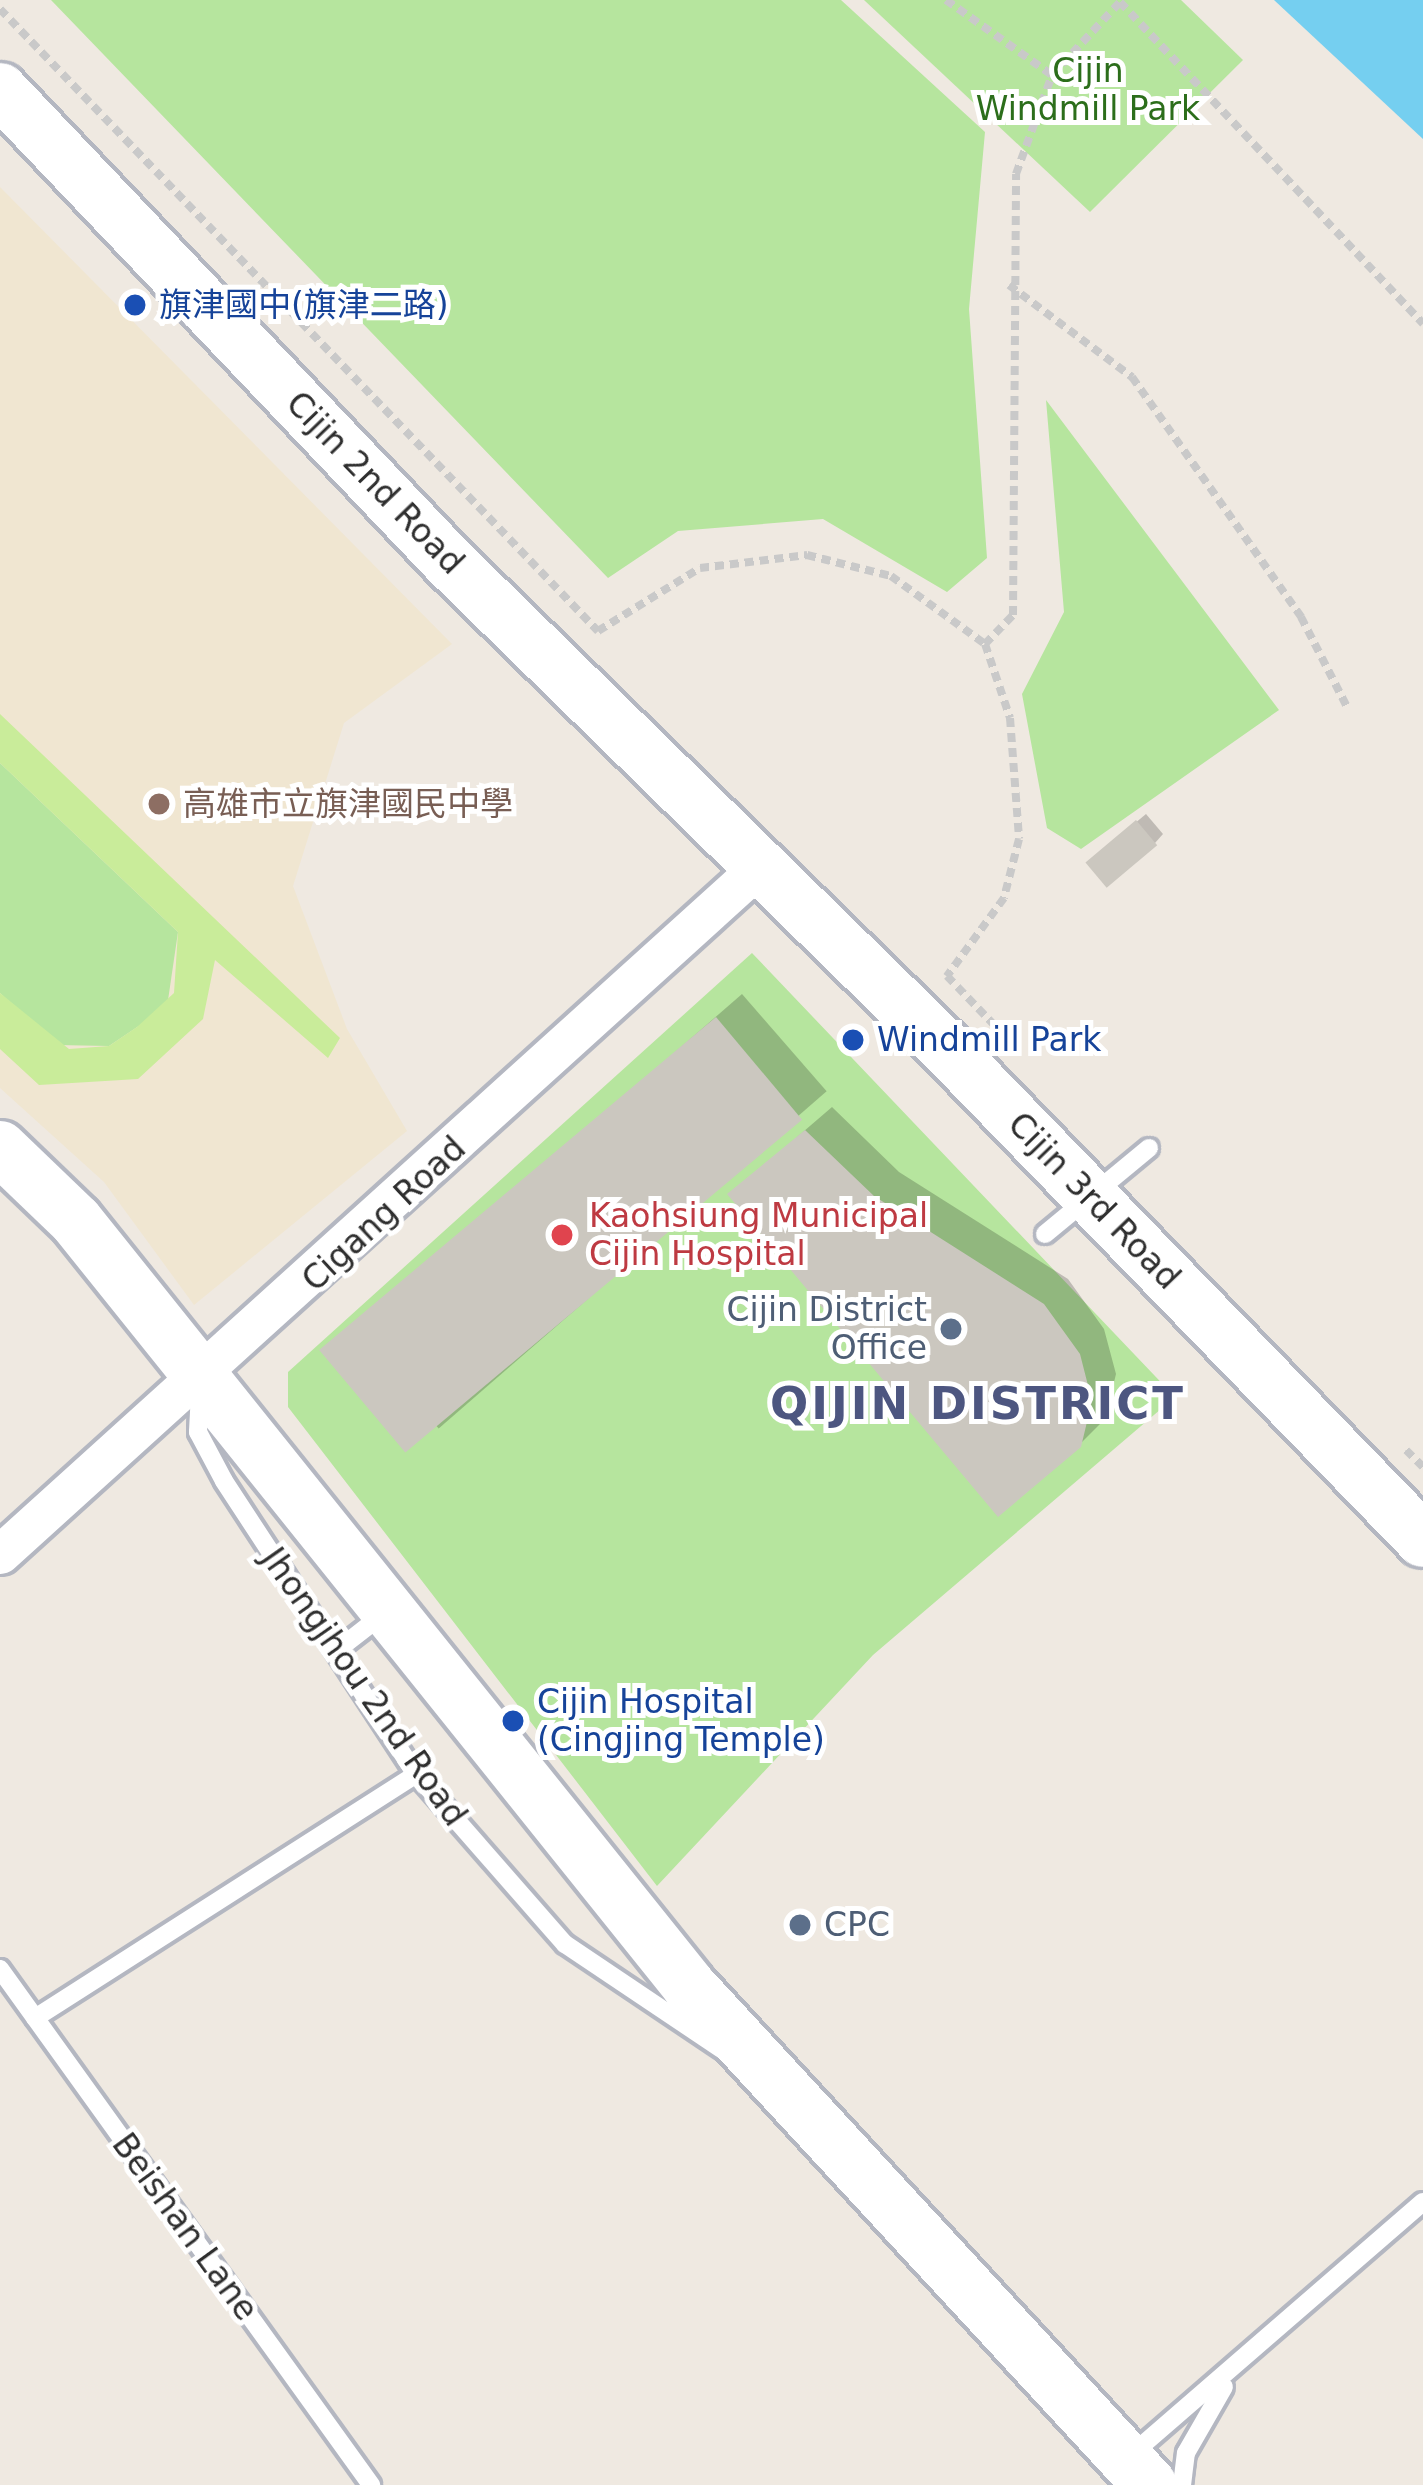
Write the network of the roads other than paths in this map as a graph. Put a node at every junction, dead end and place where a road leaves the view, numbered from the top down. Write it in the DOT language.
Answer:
graph roads {
  1 [pos="0,90"];
  2 [pos="760,866"];
  3 [pos="0,1148"];
  4 [pos="1149,1148"];
  5 [pos="1088,1194"];
  6 [pos="1045,1234"];
  7 [pos="200,1382"];
  8 [pos="1423,1540"];
  9 [pos="0,1555"];
  10 [pos="386,1612"];
  11 [pos="336,1652"];
  12 [pos="416,1774"];
  13 [pos="0,1969"];
  14 [pos="35,2018"];
  15 [pos="770,2074"];
  16 [pos="1423,2202"];
  17 [pos="1238,2367"];
  18 [pos="1138,2472"];
  19 [pos="371,2485"];
  20 [pos="1182,2485"];
  1 -- 2 [label="street, Cijin 2nd Road"];
  2 -- 5 [label="street, Cijin 3rd Road"];
  2 -- 7 [label="street, Cigang Road"];
  3 -- 7 [label="street, Jhongjhou 2nd Road"];
  4 -- 5 [label="lane"];
  5 -- 6 [label="lane"];
  5 -- 8 [label="street, Cijin 3rd Road"];
  7 -- 9 [label="street, Cigang Road"];
  7 -- 10 [label="street, Jhongjhou 2nd Road"];
  7 -- 11 [label="lane, Jhongjhou 2nd Road"];
  10 -- 11 [label="lane"];
  10 -- 15 [label="street, Jhongjhou 2nd Road"];
  11 -- 12 [label="lane, Jhongjhou 2nd Road"];
  12 -- 14 [label="lane"];
  12 -- 15 [label="lane, Jhongjhou 2nd Road"];
  13 -- 14 [label="lane, Beishan Lane"];
  14 -- 19 [label="lane, Beishan Lane"];
  15 -- 18 [label="street, Jhongjhou 2nd Road"];
  16 -- 17 [label="lane"];
  17 -- 18 [label="lane"];
  17 -- 20 [label="lane"];
}
